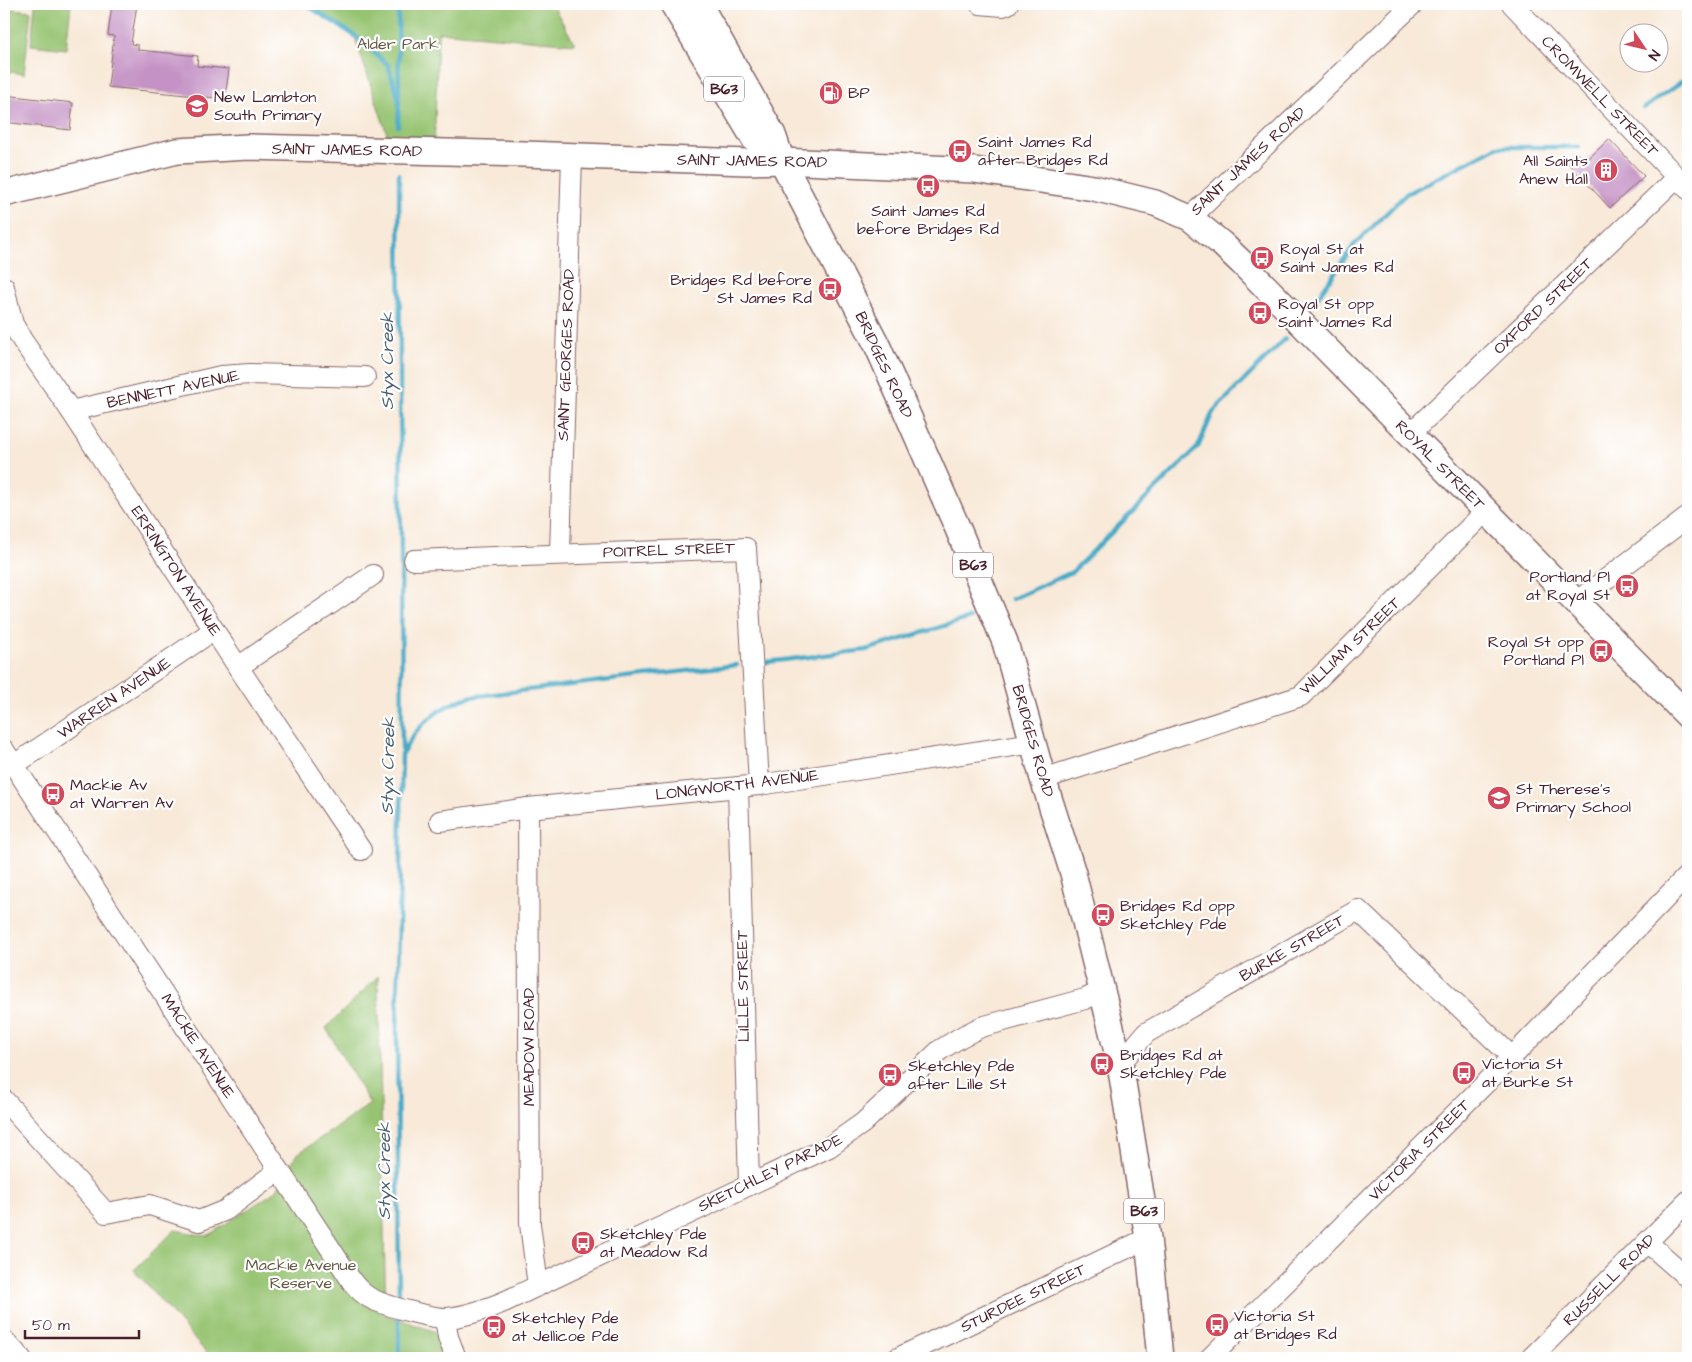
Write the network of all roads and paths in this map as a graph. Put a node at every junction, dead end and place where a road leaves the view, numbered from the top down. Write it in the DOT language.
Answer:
graph roads {
  1 [pos="980,4"];
  2 [pos="1008,4"];
  3 [pos="1413,4"];
  4 [pos="1512,4"];
  5 [pos="686,5"];
  6 [pos="572,156"];
  7 [pos="782,161"];
  8 [pos="1683,183"];
  9 [pos="4,194"];
  10 [pos="1190,218"];
  11 [pos="4,287"];
  12 [pos="364,377"];
  13 [pos="72,411"];
  14 [pos="1410,434"];
  15 [pos="1486,511"];
  16 [pos="1688,517"];
  17 [pos="560,554"];
  18 [pos="414,560"];
  19 [pos="373,575"];
  20 [pos="1576,602"];
  21 [pos="214,630"];
  22 [pos="238,667"];
  23 [pos="1688,716"];
  24 [pos="1033,743"];
  25 [pos="9,757"];
  26 [pos="1043,779"];
  27 [pos="759,785"];
  28 [pos="738,787"];
  29 [pos="528,808"];
  30 [pos="440,821"];
  31 [pos="362,850"];
  32 [pos="1688,875"];
  33 [pos="1102,991"];
  34 [pos="1112,1028"];
  35 [pos="1146,1034"];
  36 [pos="1512,1056"];
  37 [pos="1120,1064"];
  38 [pos="4,1100"];
  39 [pos="279,1170"];
  40 [pos="748,1185"];
  41 [pos="1688,1201"];
  42 [pos="1148,1238"];
  43 [pos="1647,1242"];
  44 [pos="1688,1278"];
  45 [pos="538,1286"];
  46 [pos="417,1312"];
  47 [pos="445,1318"];
  48 [pos="4,1340"];
  49 [pos="21,1358"];
  50 [pos="456,1358"];
  51 [pos="898,1358"];
  52 [pos="1160,1358"];
  53 [pos="1210,1358"];
  54 [pos="1531,1358"];
  1 -- 2 [label="street"];
  3 -- 10 [label="street, SAINT JAMES ROAD"];
  4 -- 8 [label="street, CROMWELL STREET"];
  5 -- 7 [label="main road, BRIDGES ROAD / B63"];
  6 -- 7 [label="main road, SAINT JAMES ROAD"];
  6 -- 9 [label="main road, SAINT JAMES ROAD"];
  6 -- 17 [label="street, SAINT GEORGES ROAD"];
  7 -- 10 [label="main road, SAINT JAMES ROAD"];
  7 -- 24 [label="main road, BRIDGES ROAD / B63"];
  8 -- 14 [label="street, OXFORD STREET"];
  10 -- 14 [label="main road, ROYAL STREET"];
  11 -- 13 [label="street, ERRINGTON AVENUE"];
  12 -- 13 [label="street, BENNETT AVENUE"];
  13 -- 21 [label="street, ERRINGTON AVENUE"];
  14 -- 15 [label="main road, ROYAL STREET"];
  15 -- 20 [label="main road, ROYAL STREET"];
  15 -- 26 [label="street, WILLIAM STREET"];
  16 -- 20 [label="street"];
  17 -- 18 [label="street, POITREL STREET"];
  17 -- 27 [label="street, POITREL STREET"];
  19 -- 22 [label="street"];
  20 -- 23 [label="main road, ROYAL STREET"];
  21 -- 22 [label="street, ERRINGTON AVENUE"];
  21 -- 25 [label="street, WARREN AVENUE"];
  22 -- 31 [label="street, ERRINGTON AVENUE"];
  24 -- 26 [label="main road, BRIDGES ROAD / B63"];
  24 -- 27 [label="street, LONGWORTH AVENUE"];
  25 -- 39 [label="street, MACKIE AVENUE"];
  26 -- 33 [label="main road, BRIDGES ROAD / B63"];
  27 -- 28 [label="street, LONGWORTH AVENUE"];
  28 -- 29 [label="street, LONGWORTH AVENUE"];
  28 -- 40 [label="street, LILLE STREET"];
  29 -- 30 [label="street, LONGWORTH AVENUE"];
  29 -- 45 [label="street, MEADOW ROAD"];
  32 -- 36 [label="street, VICTORIA STREET"];
  33 -- 34 [label="main road, BRIDGES ROAD / B63"];
  33 -- 40 [label="street, SKETCHLEY PARADE"];
  34 -- 35 [label="street"];
  34 -- 37 [label="main road, BRIDGES ROAD / B63"];
  35 -- 36 [label="street, BURKE STREET"];
  35 -- 37 [label="street, BURKE STREET"];
  36 -- 53 [label="street, VICTORIA STREET"];
  37 -- 42 [label="main road, BRIDGES ROAD / B63"];
  38 -- 39 [label="street"];
  39 -- 46 [label="street, MACKIE AVENUE"];
  40 -- 45 [label="street, SKETCHLEY PARADE"];
  41 -- 43 [label="street, RUSSELL ROAD"];
  42 -- 51 [label="street, STURDEE STREET"];
  42 -- 52 [label="main road, BRIDGES ROAD / B63"];
  43 -- 44 [label="street"];
  43 -- 54 [label="street, RUSSELL ROAD"];
  45 -- 47 [label="street, SKETCHLEY PARADE"];
  46 -- 47 [label="street, SKETCHLEY PARADE"];
  47 -- 50 [label="street"];
  48 -- 49 [label="street"];
}
